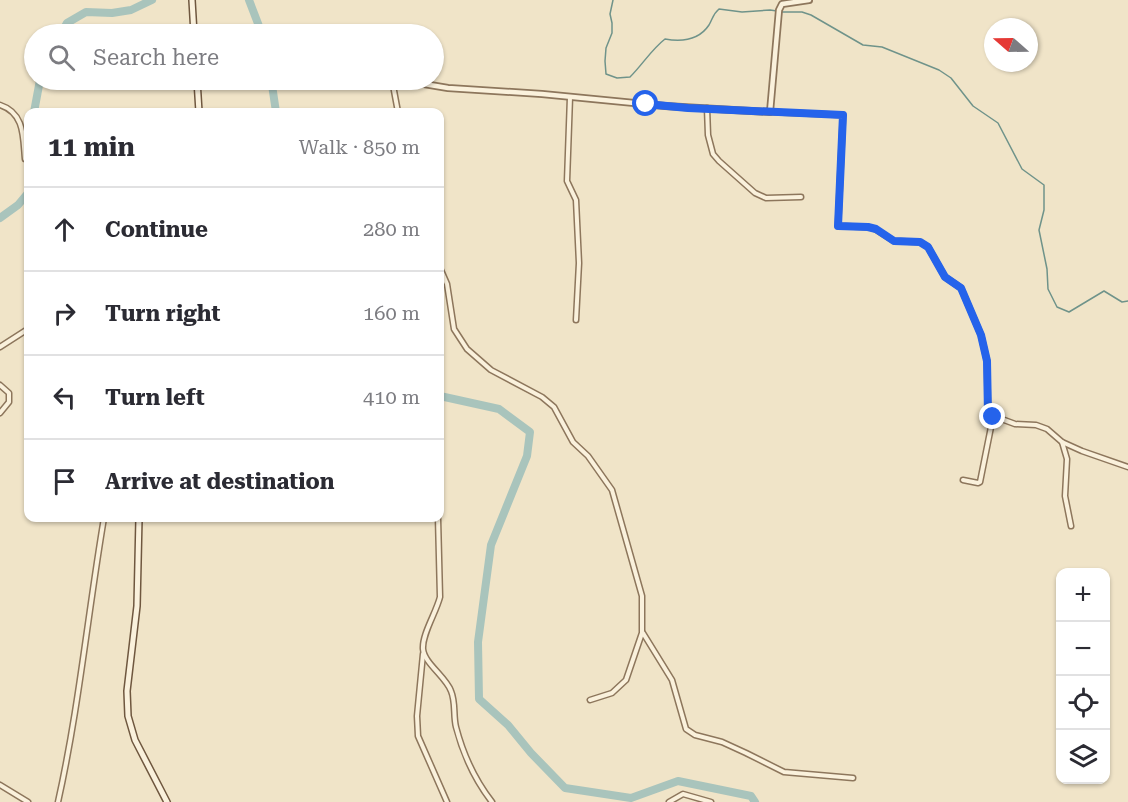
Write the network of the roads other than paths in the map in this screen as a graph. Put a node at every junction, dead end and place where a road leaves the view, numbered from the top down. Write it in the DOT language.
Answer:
graph roads {
  1 [pos="192,0"];
  2 [pos="809,0"];
  3 [pos="193,24"];
  4 [pos="444,87"];
  5 [pos="198,90"];
  6 [pos="394,90"];
  7 [pos="570,97"];
  8 [pos="0,105"];
  9 [pos="199,108"];
  10 [pos="397,108"];
  11 [pos="707,108"];
  12 [pos="770,112"];
  13 [pos="24,148"];
  14 [pos="801,197"];
  15 [pos="444,277"];
  16 [pos="576,320"];
  17 [pos="24,332"];
  18 [pos="0,347"];
  19 [pos="0,385"];
  20 [pos="0,412"];
  21 [pos="993,417"];
  22 [pos="1062,442"];
  23 [pos="1128,467"];
  24 [pos="963,480"];
  25 [pos="103,522"];
  26 [pos="139,522"];
  27 [pos="438,522"];
  28 [pos="1071,526"];
  29 [pos="642,633"];
  30 [pos="423,653"];
  31 [pos="590,700"];
  32 [pos="853,778"];
  33 [pos="0,785"];
  34 [pos="28,802"];
  35 [pos="58,802"];
  36 [pos="167,802"];
  37 [pos="447,802"];
  38 [pos="492,802"];
  39 [pos="670,802"];
  40 [pos="711,802"];
  1 -- 3 [label="main road"];
  2 -- 12 [label="street"];
  4 -- 7 [label="street"];
  5 -- 9 [label="main road"];
  6 -- 10 [label="street"];
  7 -- 11 [label="street"];
  7 -- 16 [label="street"];
  8 -- 13 [label="street"];
  11 -- 12 [label="street"];
  11 -- 14 [label="street"];
  12 -- 21 [label="street"];
  15 -- 29 [label="street"];
  17 -- 18 [label="street"];
  19 -- 20 [label="street"];
  21 -- 22 [label="street"];
  21 -- 24 [label="street"];
  22 -- 23 [label="street"];
  22 -- 28 [label="street"];
  25 -- 35 [label="street"];
  26 -- 36 [label="main road"];
  27 -- 30 [label="street"];
  29 -- 31 [label="street"];
  29 -- 32 [label="street"];
  30 -- 37 [label="street"];
  30 -- 38 [label="street"];
  33 -- 34 [label="street"];
  39 -- 40 [label="street"];
}
